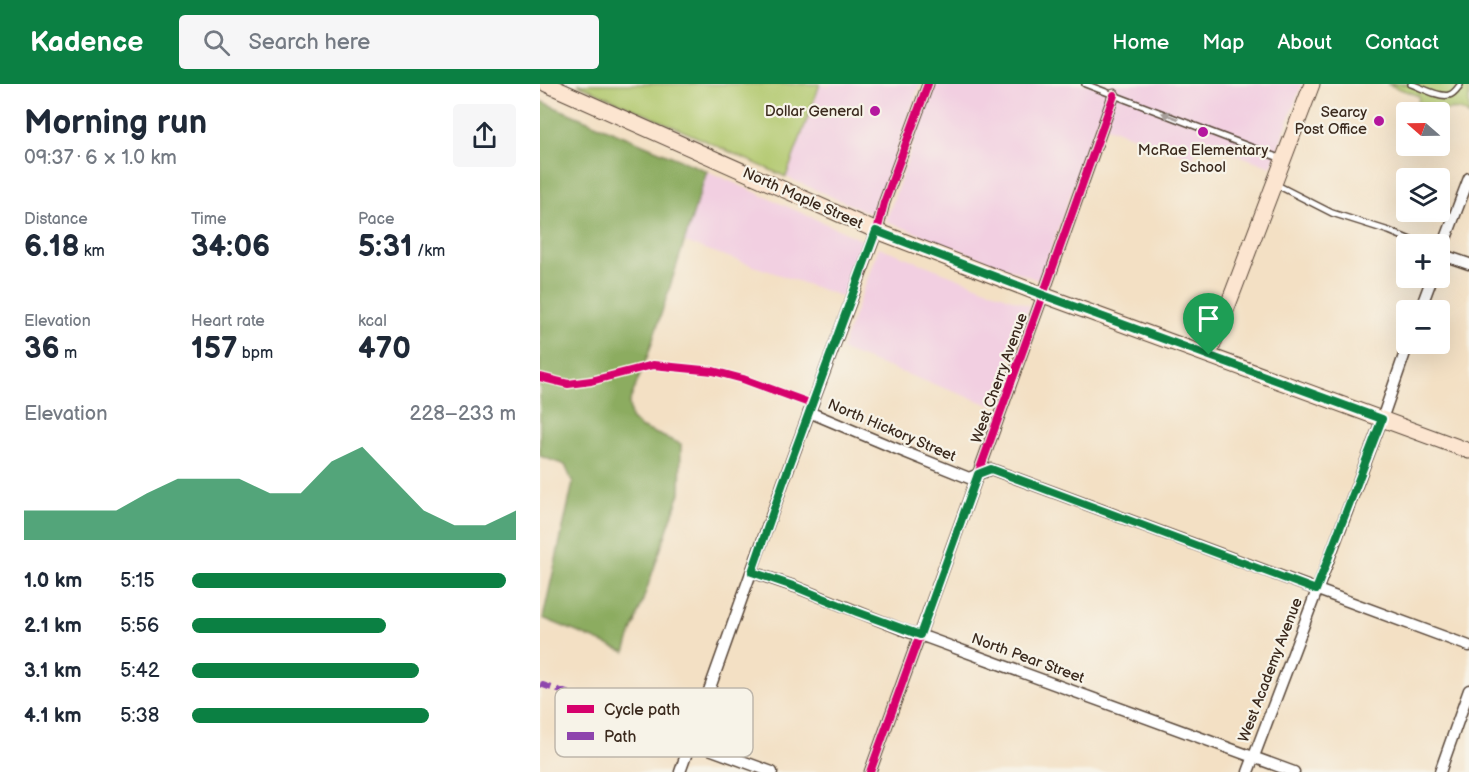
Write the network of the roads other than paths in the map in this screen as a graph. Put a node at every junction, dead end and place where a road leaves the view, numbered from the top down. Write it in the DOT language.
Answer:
graph roads {
  1 [pos="546,84"];
  2 [pos="928,84"];
  3 [pos="1085,84"];
  4 [pos="1312,84"];
  5 [pos="1411,84"];
  6 [pos="1460,85"];
  7 [pos="1114,95"];
  8 [pos="1283,159"];
  9 [pos="1469,178"];
  10 [pos="1274,184"];
  11 [pos="876,231"];
  12 [pos="1396,234"];
  13 [pos="1448,234"];
  14 [pos="1450,257"];
  15 [pos="1469,264"];
  16 [pos="1043,295"];
  17 [pos="1405,354"];
  18 [pos="1209,355"];
  19 [pos="809,412"];
  20 [pos="1382,419"];
  21 [pos="1469,451"];
  22 [pos="978,474"];
  23 [pos="752,572"];
  24 [pos="1316,590"];
  25 [pos="920,635"];
  26 [pos="1469,645"];
  27 [pos="710,688"];
  28 [pos="1469,690"];
  29 [pos="685,757"];
  30 [pos="731,757"];
  31 [pos="1253,757"];
  32 [pos="680,772"];
  33 [pos="772,772"];
  34 [pos="870,772"];
  35 [pos="1248,772"];
  36 [pos="1294,772"];
  37 [pos="1440,772"];
  1 -- 11 [label="main road, North Maple Street"];
  2 -- 11 [label="street"];
  3 -- 7 [label="lane"];
  4 -- 8 [label="main road"];
  5 -- 6 [label="lane"];
  8 -- 7 [label="lane, one-way"];
  7 -- 16 [label="street, West Cherry Avenue"];
  8 -- 10 [label="main road"];
  9 -- 13 [label="street"];
  10 -- 12 [label="lane"];
  10 -- 18 [label="main road"];
  11 -- 16 [label="main road, North Maple Street"];
  11 -- 19 [label="street"];
  14 -- 15 [label="street"];
  16 -- 18 [label="main road, North Maple Street"];
  16 -- 22 [label="street, West Cherry Avenue"];
  17 -- 20 [label="street, West Academy Avenue"];
  18 -- 20 [label="main road, North Maple Street"];
  19 -- 22 [label="street, North Hickory Street"];
  19 -- 23 [label="street"];
  20 -- 21 [label="main road, North Maple Street"];
  20 -- 24 [label="street, West Academy Avenue"];
  22 -- 24 [label="street, North Hickory Street"];
  22 -- 25 [label="street, West Cherry Avenue"];
  23 -- 25 [label="street, North Pear Street"];
  23 -- 27 [label="street"];
  24 -- 26 [label="street, North Hickory Street"];
  24 -- 31 [label="street, West Academy Avenue"];
  25 -- 31 [label="street, North Pear Street"];
  25 -- 34 [label="street, West Cherry Avenue"];
  28 -- 37 [label="street"];
  29 -- 32 [label="street"];
  30 -- 33 [label="street"];
  31 -- 35 [label="street, West Academy Avenue"];
  31 -- 36 [label="street, North Pear Street"];
}
